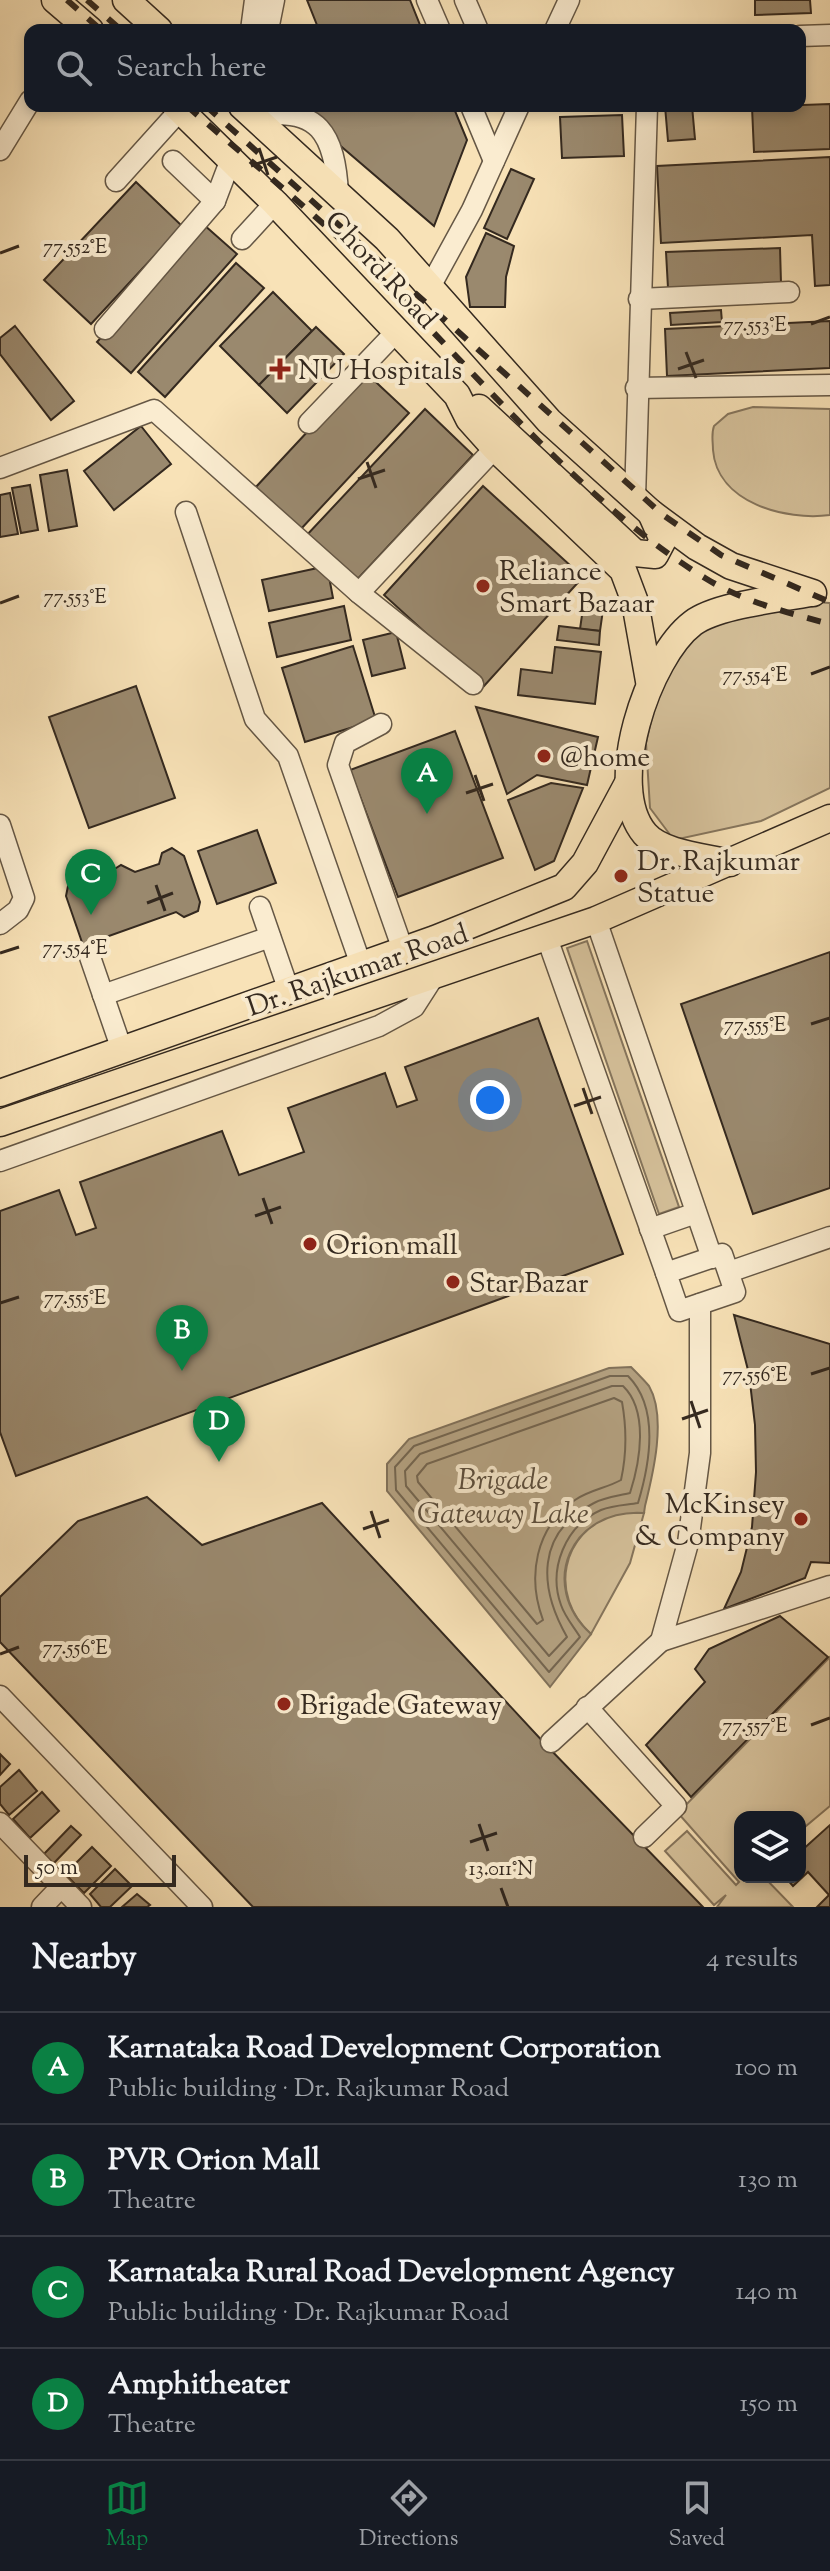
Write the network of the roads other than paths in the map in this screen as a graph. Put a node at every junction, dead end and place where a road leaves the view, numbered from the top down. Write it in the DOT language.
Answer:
graph roads {
  1 [pos="55,0"];
  2 [pos="126,0"];
  3 [pos="255,0"];
  4 [pos="274,0"];
  5 [pos="427,0"];
  6 [pos="465,0"];
  7 [pos="569,0"];
  8 [pos="79,24"];
  9 [pos="152,24"];
  10 [pos="252,24"];
  11 [pos="269,24"];
  12 [pos="437,24"];
  13 [pos="475,24"];
  14 [pos="558,24"];
  15 [pos="830,35"];
  16 [pos="806,36"];
  17 [pos="24,111"];
  18 [pos="175,112"];
  19 [pos="182,112"];
  20 [pos="248,112"];
  21 [pos="474,112"];
  22 [pos="514,112"];
  23 [pos="647,112"];
  24 [pos="0,150"];
  25 [pos="231,159"];
  26 [pos="173,161"];
  27 [pos="494,161"];
  28 [pos="116,181"];
  29 [pos="215,201"];
  30 [pos="275,203"];
  31 [pos="242,239"];
  32 [pos="431,285"];
  33 [pos="789,292"];
  34 [pos="639,299"];
  35 [pos="105,329"];
  36 [pos="396,332"];
  37 [pos="830,385"];
  38 [pos="636,388"];
  39 [pos="457,395"];
  40 [pos="309,423"];
  41 [pos="495,448"];
  42 [pos="0,468"];
  43 [pos="643,506"];
  44 [pos="186,512"];
  45 [pos="359,593"];
  46 [pos="821,593"];
  47 [pos="649,681"];
  48 [pos="473,684"];
  49 [pos="381,724"];
  50 [pos="628,783"];
  51 [pos="830,818"];
  52 [pos="0,825"];
  53 [pos="730,863"];
  54 [pos="260,907"];
  55 [pos="596,920"];
  56 [pos="0,924"];
  57 [pos="270,937"];
  58 [pos="547,938"];
  59 [pos="403,950"];
  60 [pos="90,957"];
  61 [pos="361,965"];
  62 [pos="432,979"];
  63 [pos="289,991"];
  64 [pos="103,995"];
  65 [pos="122,1050"];
  66 [pos="0,1093"];
  67 [pos="0,1123"];
  68 [pos="0,1161"];
  69 [pos="696,1213"];
  70 [pos="650,1229"];
  71 [pos="830,1237"];
  72 [pos="830,1252"];
  73 [pos="712,1258"];
  74 [pos="666,1273"];
  75 [pos="731,1278"];
  76 [pos="700,1304"];
  77 [pos="830,1586"];
  78 [pos="661,1641"];
  79 [pos="0,1696"];
  80 [pos="587,1707"];
  81 [pos="551,1742"];
  82 [pos="0,1824"];
  83 [pos="644,1837"];
  84 [pos="61,1887"];
  85 [pos="42,1907"];
  86 [pos="81,1907"];
  87 [pos="202,1907"];
  1 -- 8 [label="main road"];
  2 -- 9 [label="main road"];
  3 -- 10 [label="street"];
  4 -- 11 [label="street"];
  5 -- 12 [label="street"];
  6 -- 13 [label="street"];
  7 -- 14 [label="street"];
  15 -- 16 [label="street"];
  17 -- 24 [label="street"];
  18 -- 28 [label="street"];
  19 -- 25 [label="main road, Chord Road"];
  20 -- 32 [label="main road, Chord Road"];
  21 -- 27 [label="street"];
  22 -- 27 [label="street"];
  23 -- 34 [label="street"];
  25 -- 29 [label="street"];
  25 -- 30 [label="main road, Chord Road"];
  26 -- 29 [label="street"];
  27 -- 32 [label="street"];
  29 -- 35 [label="street"];
  30 -- 31 [label="street"];
  30 -- 36 [label="main road, Chord Road"];
  32 -- 43 [label="main road, Chord Road"];
  33 -- 34 [label="street"];
  34 -- 38 [label="street"];
  36 -- 39 [label="main road, Chord Road"];
  36 -- 40 [label="street"];
  37 -- 38 [label="street"];
  38 -- 43 [label="street"];
  39 -- 41 [label="main road, Chord Road"];
  39 -- 43 [label="main road"];
  41 -- 45 [label="street"];
  41 -- 47 [label="main road, Chord Road"];
  42 -- 45 [label="street"];
  43 -- 46 [label="main road, Chord Road"];
  44 -- 61 [label="street"];
  45 -- 48 [label="street"];
  46 -- 47 [label="main road"];
  47 -- 50 [label="main road"];
  49 -- 59 [label="street"];
  50 -- 53 [label="main road"];
  50 -- 59 [label="main road, Dr. Rajkumar Road"];
  51 -- 53 [label="main road, Dr. Rajkumar Road"];
  52 -- 56 [label="street"];
  53 -- 55 [label="main road, Dr. Rajkumar Road"];
  54 -- 57 [label="street"];
  55 -- 58 [label="main road, Dr. Rajkumar Road"];
  55 -- 69 [label="street"];
  57 -- 63 [label="street"];
  57 -- 64 [label="street"];
  58 -- 62 [label="main road, Dr. Rajkumar Road"];
  58 -- 70 [label="street"];
  59 -- 61 [label="main road, Dr. Rajkumar Road"];
  60 -- 64 [label="street"];
  61 -- 63 [label="main road, Dr. Rajkumar Road"];
  62 -- 67 [label="main road, Dr. Rajkumar Road"];
  62 -- 68 [label="street"];
  63 -- 65 [label="main road, Dr. Rajkumar Road"];
  64 -- 65 [label="street"];
  65 -- 66 [label="main road, Dr. Rajkumar Road"];
  69 -- 70 [label="street"];
  69 -- 73 [label="street"];
  70 -- 74 [label="street"];
  71 -- 75 [label="street"];
  72 -- 75 [label="street"];
  73 -- 74 [label="street"];
  73 -- 75 [label="street"];
  74 -- 76 [label="street"];
  75 -- 76 [label="street"];
  76 -- 78 [label="street"];
  77 -- 78 [label="street"];
  78 -- 80 [label="street"];
  79 -- 87 [label="street"];
  80 -- 81 [label="street"];
  80 -- 83 [label="street"];
  82 -- 84 [label="street"];
  84 -- 85 [label="street"];
  84 -- 86 [label="street"];
}
